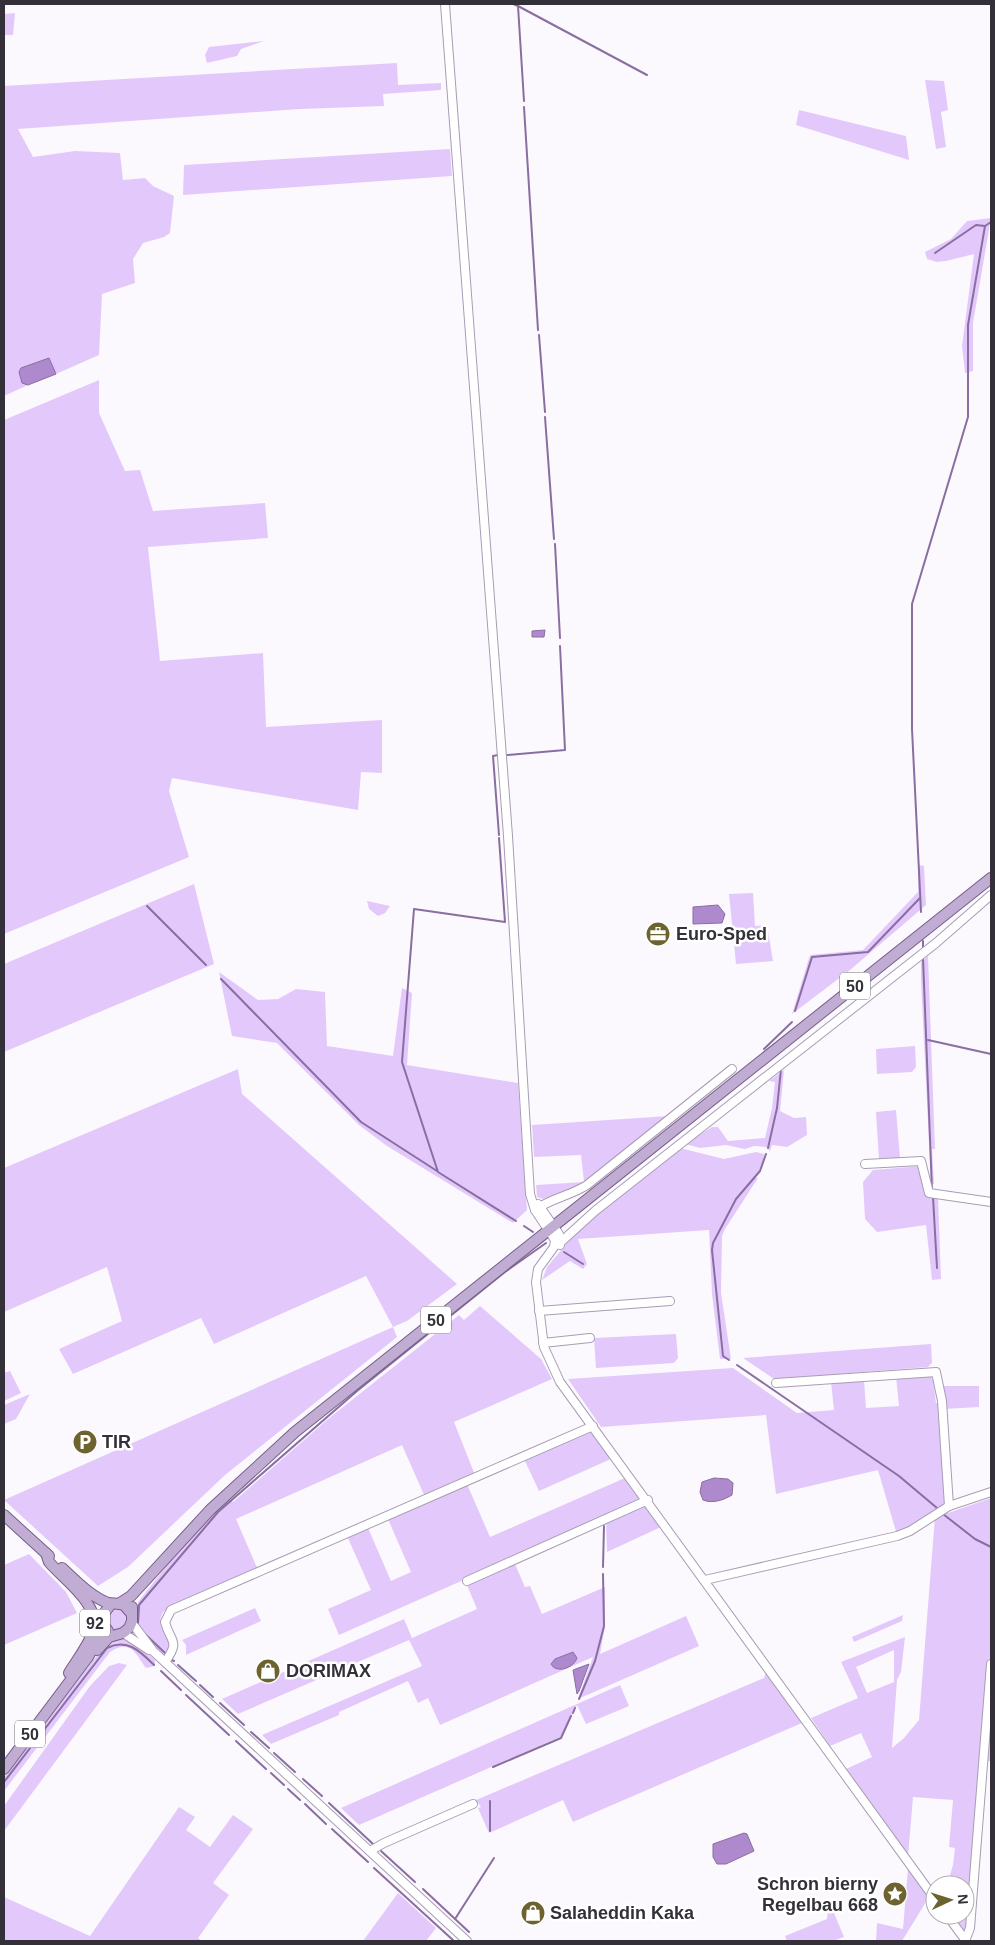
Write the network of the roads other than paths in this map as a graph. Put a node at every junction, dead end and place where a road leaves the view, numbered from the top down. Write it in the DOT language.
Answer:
graph roads {
  1 [pos="445,4"];
  2 [pos="991,878"];
  3 [pos="991,895"];
  4 [pos="732,1069"];
  5 [pos="865,1164"];
  6 [pos="991,1202"];
  7 [pos="537,1209"];
  8 [pos="552,1228"];
  9 [pos="558,1243"];
  10 [pos="670,1301"];
  11 [pos="539,1311"];
  12 [pos="590,1338"];
  13 [pos="543,1343"];
  14 [pos="776,1383"];
  15 [pos="593,1426"];
  16 [pos="991,1492"];
  17 [pos="648,1500"];
  18 [pos="949,1506"];
  19 [pos="4,1515"];
  20 [pos="46,1553"];
  21 [pos="158,1567"];
  22 [pos="705,1580"];
  23 [pos="467,1581"];
  24 [pos="84,1588"];
  25 [pos="116,1604"];
  26 [pos="103,1613"];
  27 [pos="132,1618"];
  28 [pos="104,1626"];
  29 [pos="119,1633"];
  30 [pos="153,1651"];
  31 [pos="88,1657"];
  32 [pos="164,1662"];
  33 [pos="991,1664"];
  34 [pos="56,1700"];
  35 [pos="4,1769"];
  36 [pos="473,1804"];
  37 [pos="370,1851"];
  38 [pos="925,1885"];
  39 [pos="954,1925"];
  40 [pos="467,1941"];
  41 [pos="966,1941"];
  1 -- 7 [label="street"];
  2 -- 8 [label="main road, 50"];
  3 -- 9 [label="street"];
  4 -- 7 [label="street"];
  5 -- 6 [label="street"];
  7 -- 8 [label="street"];
  8 -- 9 [label="street"];
  8 -- 21 [label="main road, 50"];
  9 -- 11 [label="street"];
  10 -- 11 [label="street"];
  11 -- 13 [label="street"];
  12 -- 13 [label="street"];
  13 -- 15 [label="street"];
  14 -- 18 [label="street"];
  15 -- 17 [label="street"];
  15 -- 32 [label="street"];
  16 -- 18 [label="street"];
  17 -- 22 [label="street"];
  17 -- 23 [label="street"];
  18 -- 22 [label="street"];
  19 -- 20 [label="main road, 92"];
  20 -- 24 [label="main road, 92"];
  20 -- 34 [label="main road, 92"];
  21 -- 25 [label="main road, 50"];
  21 -- 27 [label="main road, 50"];
  22 -- 38 [label="street"];
  24 -- 25 [label="main road, 92"];
  24 -- 26 [label="main road, 92"];
  25 -- 26 [label="main road, 50"];
  25 -- 27 [label="main road"];
  26 -- 28 [label="main road"];
  27 -- 29 [label="main road, 50"];
  27 -- 30 [label="street"];
  28 -- 29 [label="main road"];
  28 -- 31 [label="main road, 50"];
  29 -- 30 [label="street"];
  29 -- 31 [label="main road, 50"];
  30 -- 32 [label="street"];
  31 -- 34 [label="main road, 50"];
  32 -- 37 [label="street"];
  33 -- 41 [label="street"];
  34 -- 35 [label="main road, 50"];
  36 -- 37 [label="street"];
  37 -- 40 [label="street"];
  39 -- 41 [label="street"];
}
